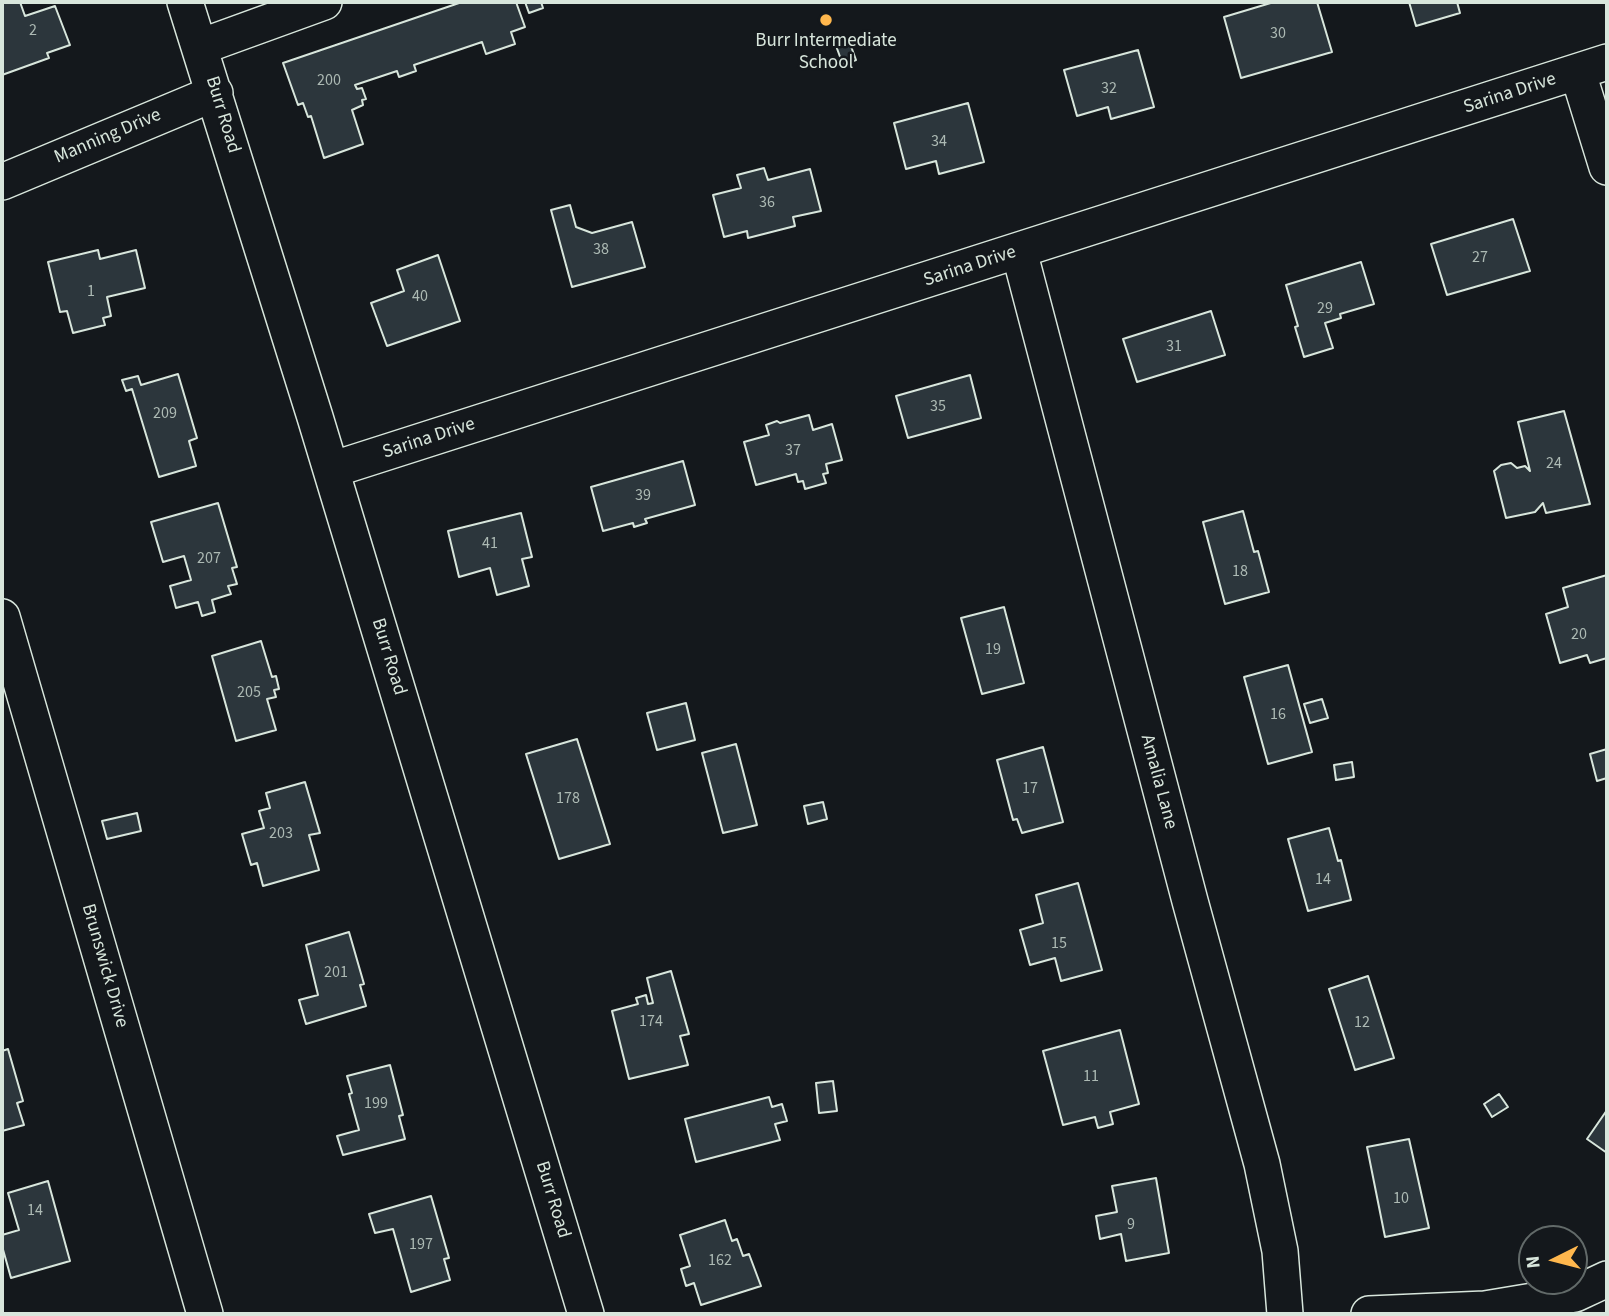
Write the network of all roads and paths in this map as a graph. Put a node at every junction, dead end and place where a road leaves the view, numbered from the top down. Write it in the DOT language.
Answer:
graph roads {
  1 [pos="186,2"];
  2 [pos="324,2"];
  3 [pos="200,47"];
  4 [pos="1592,67"];
  5 [pos="215,93"];
  6 [pos="1607,167"];
  7 [pos="2,181"];
  8 [pos="1019,251"];
  9 [pos="331,470"];
  10 [pos="2,617"];
  11 [pos="1607,1279"];
  12 [pos="205,1314"];
  13 [pos="586,1314"];
  14 [pos="1284,1314"];
  15 [pos="1369,1314"];
  1 -- 3 [label="street, Burr Road"];
  2 -- 3 [label="street"];
  3 -- 5 [label="street, Burr Road"];
  4 -- 6 [label="street"];
  4 -- 8 [label="street, Sarina Drive"];
  5 -- 7 [label="street, Manning Drive"];
  5 -- 9 [label="street, Burr Road"];
  8 -- 9 [label="street, Sarina Drive"];
  8 -- 14 [label="street, Amalia Lane"];
  9 -- 13 [label="street, Burr Road"];
  10 -- 12 [label="street, Brunswick Drive"];
  11 -- 15 [label="street"];
}
